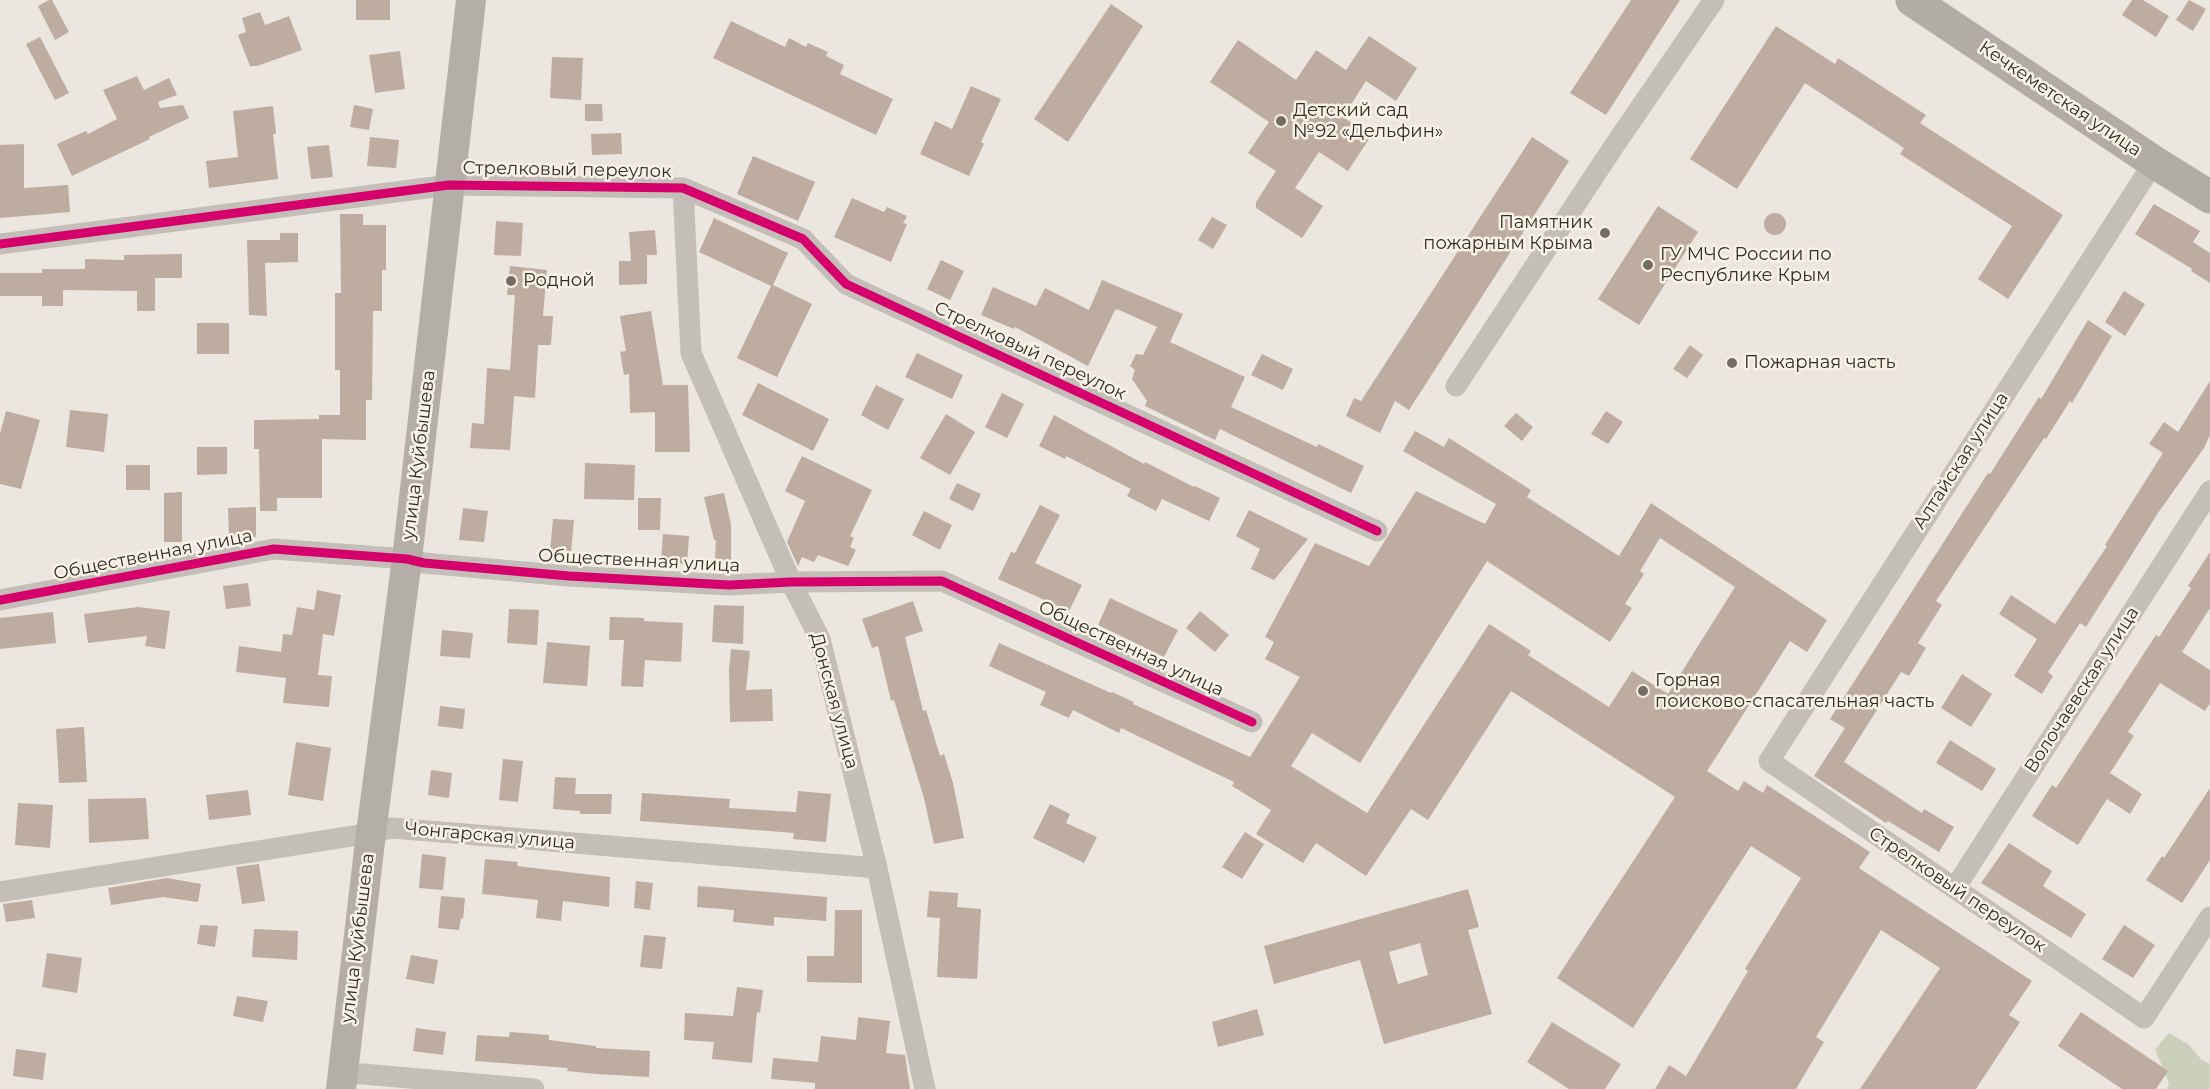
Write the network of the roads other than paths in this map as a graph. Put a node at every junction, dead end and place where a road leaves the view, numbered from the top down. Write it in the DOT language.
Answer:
graph roads {
  1 [pos="471,0"];
  2 [pos="1714,0"];
  3 [pos="1912,0"];
  4 [pos="2154,162"];
  5 [pos="449,185"];
  6 [pos="683,188"];
  7 [pos="2210,197"];
  8 [pos="0,244"];
  9 [pos="1456,386"];
  10 [pos="2210,491"];
  11 [pos="1377,531"];
  12 [pos="407,559"];
  13 [pos="791,582"];
  14 [pos="0,600"];
  15 [pos="1252,722"];
  16 [pos="1769,761"];
  17 [pos="370,833"];
  18 [pos="877,868"];
  19 [pos="1955,888"];
  20 [pos="0,892"];
  21 [pos="2210,917"];
  22 [pos="342,1082"];
  23 [pos="534,1089"];
  24 [pos="925,1089"];
  1 -- 5 [label="main road, улица Куйбышева"];
  2 -- 9 [label="street"];
  3 -- 4 [label="main road, Кечкеметская улица"];
  4 -- 7 [label="main road, Кечкеметская улица"];
  4 -- 16 [label="street, Алтайская улица"];
  5 -- 6 [label="street, Стрелковый переулок"];
  5 -- 8 [label="street, Стрелковый переулок"];
  5 -- 12 [label="main road, улица Куйбышева"];
  6 -- 11 [label="street, Стрелковый переулок"];
  6 -- 13 [label="street, Донская улица"];
  10 -- 19 [label="street, Волочаевская улица"];
  12 -- 13 [label="street, Общественная улица"];
  12 -- 14 [label="street, Общественная улица"];
  12 -- 17 [label="main road, улица Куйбышева"];
  13 -- 15 [label="street, Общественная улица"];
  13 -- 18 [label="street, Донская улица"];
  16 -- 19 [label="street, Стрелковый переулок"];
  17 -- 18 [label="street, Чонгарская улица"];
  17 -- 20 [label="street, Чонгарская улица"];
  17 -- 22 [label="main road, улица Куйбышева"];
  18 -- 24 [label="street, Донская улица"];
  19 -- 21 [label="street, Стрелковый переулок"];
  22 -- 23 [label="street"];
}
